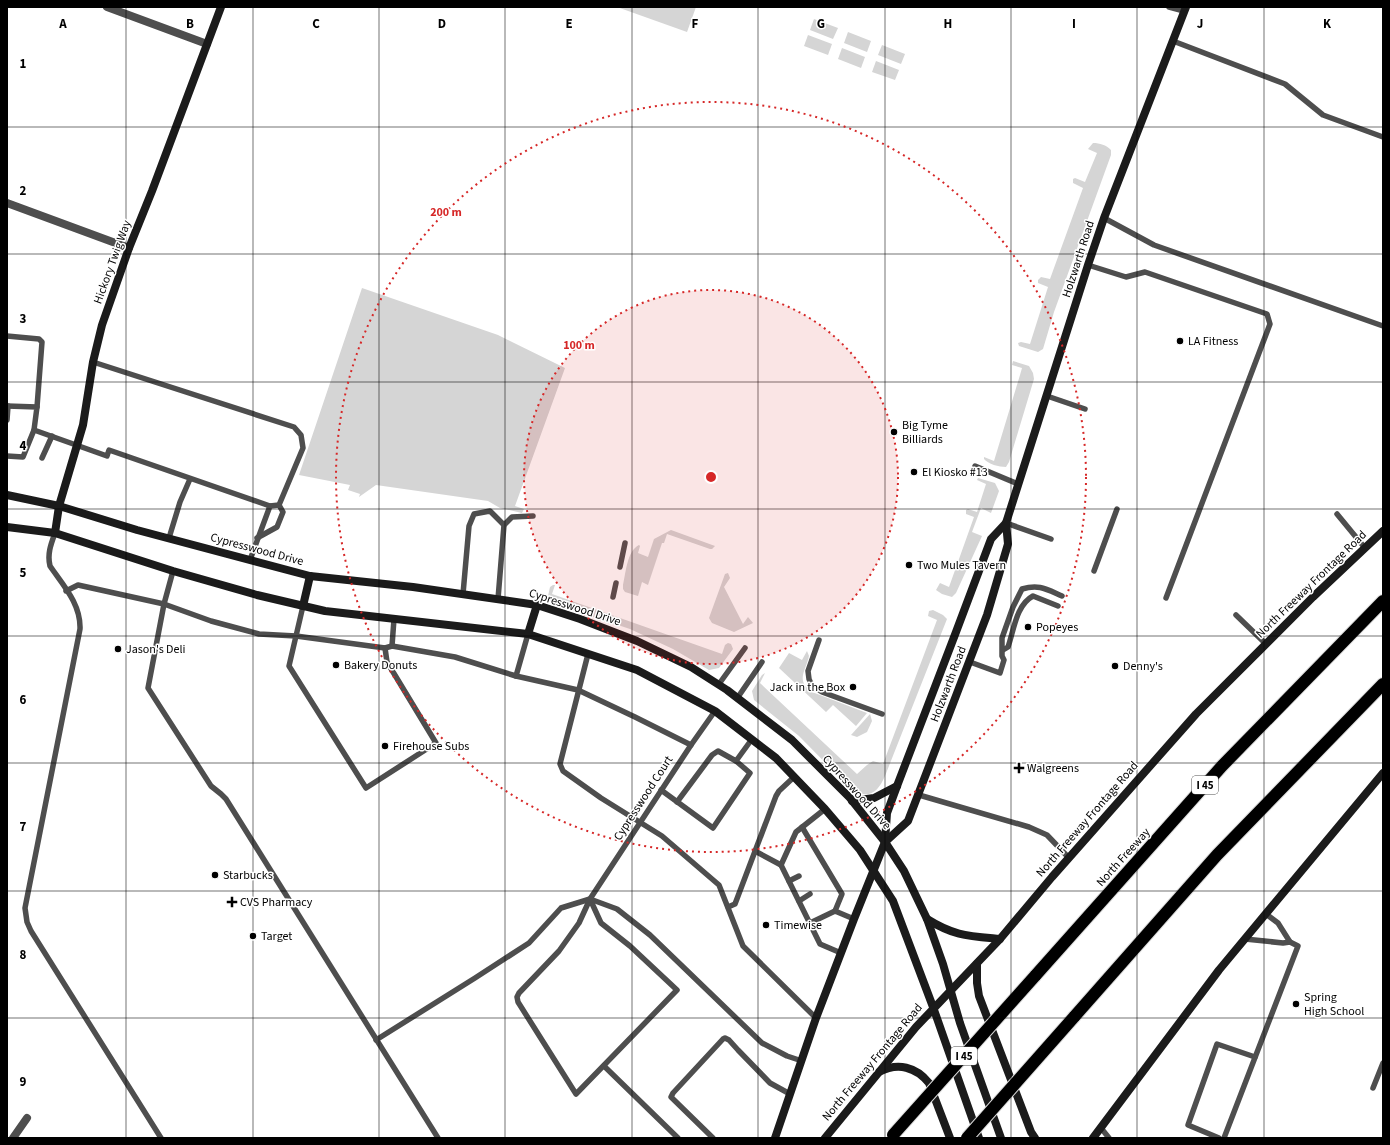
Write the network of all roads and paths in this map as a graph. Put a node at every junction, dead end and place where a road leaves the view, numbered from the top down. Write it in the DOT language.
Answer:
graph roads {
  1 [pos="107,7"];
  2 [pos="221,7"];
  3 [pos="1169,7"];
  4 [pos="1185,9"];
  5 [pos="1173,40"];
  6 [pos="206,44"];
  7 [pos="1383,137"];
  8 [pos="7,203"];
  9 [pos="1104,218"];
  10 [pos="129,248"];
  11 [pos="1088,265"];
  12 [pos="1383,326"];
  13 [pos="7,336"];
  14 [pos="93,362"];
  15 [pos="1046,396"];
  16 [pos="8,406"];
  17 [pos="37,407"];
  18 [pos="1085,409"];
  19 [pos="7,420"];
  20 [pos="34,430"];
  21 [pos="52,436"];
  22 [pos="77,445"];
  23 [pos="7,456"];
  24 [pos="42,458"];
  25 [pos="974,466"];
  26 [pos="190,479"];
  27 [pos="1018,484"];
  28 [pos="7,495"];
  29 [pos="279,505"];
  30 [pos="60,506"];
  31 [pos="270,506"];
  32 [pos="1118,509"];
  33 [pos="1337,514"];
  34 [pos="533,516"];
  35 [pos="1006,523"];
  36 [pos="504,525"];
  37 [pos="7,527"];
  38 [pos="1383,531"];
  39 [pos="55,533"];
  40 [pos="168,538"];
  41 [pos="257,538"];
  42 [pos="1051,539"];
  43 [pos="625,543"];
  44 [pos="1365,548"];
  45 [pos="250,560"];
  46 [pos="620,566"];
  47 [pos="173,572"];
  48 [pos="1094,572"];
  49 [pos="310,576"];
  50 [pos="616,583"];
  51 [pos="66,591"];
  52 [pos="463,594"];
  53 [pos="1062,596"];
  54 [pos="613,597"];
  55 [pos="1166,598"];
  56 [pos="498,599"];
  57 [pos="1383,601"];
  58 [pos="164,604"];
  59 [pos="537,605"];
  60 [pos="303,606"];
  61 [pos="1058,606"];
  62 [pos="1236,615"];
  63 [pos="394,619"];
  64 [pos="528,634"];
  65 [pos="296,636"];
  66 [pos="819,640"];
  67 [pos="1266,644"];
  68 [pos="392,646"];
  69 [pos="385,648"];
  70 [pos="745,648"];
  71 [pos="1003,650"];
  72 [pos="588,654"];
  73 [pos="762,662"];
  74 [pos="970,662"];
  75 [pos="516,676"];
  76 [pos="719,684"];
  77 [pos="1383,684"];
  78 [pos="578,690"];
  79 [pos="738,697"];
  80 [pos="715,711"];
  81 [pos="882,714"];
  82 [pos="752,739"];
  83 [pos="691,745"];
  84 [pos="736,761"];
  85 [pos="1383,773"];
  86 [pos="794,777"];
  87 [pos="896,786"];
  88 [pos="661,790"];
  89 [pos="919,795"];
  90 [pos="852,801"];
  91 [pos="677,802"];
  92 [pos="825,809"];
  93 [pos="641,822"];
  94 [pos="802,827"];
  95 [pos="885,842"];
  96 [pos="755,851"];
  97 [pos="1069,858"];
  98 [pos="781,865"];
  99 [pos="873,869"];
  100 [pos="799,876"];
  101 [pos="789,881"];
  102 [pos="810,894"];
  103 [pos="590,899"];
  104 [pos="799,901"];
  105 [pos="728,907"];
  106 [pos="835,911"];
  107 [pos="1266,914"];
  108 [pos="854,919"];
  109 [pos="927,919"];
  110 [pos="810,923"];
  111 [pos="1000,939"];
  112 [pos="1245,939"];
  113 [pos="1290,942"];
  114 [pos="841,953"];
  115 [pos="977,964"];
  116 [pos="951,991"];
  117 [pos="933,1007"];
  118 [pos="816,1018"];
  119 [pos="376,1040"];
  120 [pos="1255,1057"];
  121 [pos="802,1061"];
  122 [pos="1383,1062"];
  123 [pos="604,1066"];
  124 [pos="878,1072"];
  125 [pos="1373,1088"];
  126 [pos="790,1094"];
  127 [pos="27,1118"];
  128 [pos="1102,1128"];
  129 [pos="892,1136"];
  130 [pos="13,1138"];
  131 [pos="161,1138"];
  132 [pos="438,1138"];
  133 [pos="678,1138"];
  134 [pos="713,1138"];
  135 [pos="775,1138"];
  136 [pos="825,1138"];
  137 [pos="950,1138"];
  138 [pos="967,1138"];
  139 [pos="978,1138"];
  140 [pos="1001,1138"];
  141 [pos="1035,1138"];
  142 [pos="1093,1138"];
  143 [pos="1109,1138"];
  144 [pos="1219,1138"];
  145 [pos="1224,1138"];
  1 -- 6 [label="street"];
  2 -- 6 [label="main road, Hickory Twig Way"];
  3 -- 4 [label="lane"];
  4 -- 5 [label="main road, Holzwarth Road"];
  5 -- 7 [label="lane"];
  5 -- 9 [label="main road, Holzwarth Road"];
  6 -- 10 [label="main road, Hickory Twig Way"];
  8 -- 10 [label="street"];
  9 -- 11 [label="main road, Holzwarth Road"];
  9 -- 12 [label="lane"];
  10 -- 14 [label="main road, Hickory Twig Way"];
  11 -- 15 [label="main road, Holzwarth Road"];
  11 -- 55 [label="lane"];
  13 -- 17 [label="lane"];
  14 -- 22 [label="main road, Hickory Twig Way"];
  14 -- 29 [label="lane"];
  15 -- 18 [label="lane"];
  15 -- 27 [label="main road, Holzwarth Road"];
  16 -- 17 [label="lane"];
  16 -- 19 [label="lane"];
  17 -- 20 [label="lane"];
  20 -- 21 [label="lane"];
  20 -- 23 [label="lane"];
  21 -- 22 [label="lane"];
  21 -- 24 [label="lane"];
  22 -- 26 [label="lane"];
  22 -- 30 [label="main road, Hickory Twig Way"];
  25 -- 27 [label="lane"];
  26 -- 31 [label="lane"];
  26 -- 40 [label="lane"];
  27 -- 35 [label="main road, Holzwarth Road"];
  28 -- 30 [label="main road, Cypresswood Drive"];
  29 -- 31 [label="lane"];
  29 -- 41 [label="lane"];
  30 -- 39 [label="main road, Hickory Twig Way"];
  30 -- 40 [label="main road, Cypresswood Drive"];
  31 -- 41 [label="lane"];
  32 -- 48 [label="lane"];
  33 -- 44 [label="lane"];
  34 -- 36 [label="lane"];
  35 -- 42 [label="lane"];
  35 -- 74 [label="main road, Holzwarth Road"];
  35 -- 87 [label="main road, Holzwarth Road"];
  36 -- 52 [label="lane"];
  36 -- 56 [label="lane"];
  37 -- 39 [label="main road"];
  38 -- 44 [label="main road, North Freeway Frontage Road"];
  39 -- 47 [label="main road"];
  39 -- 51 [label="lane"];
  40 -- 45 [label="main road, Cypresswood Drive"];
  41 -- 45 [label="lane"];
  43 -- 46 [label="lane"];
  44 -- 67 [label="main road, North Freeway Frontage Road"];
  45 -- 49 [label="main road, Cypresswood Drive"];
  47 -- 58 [label="lane"];
  47 -- 60 [label="main road"];
  49 -- 52 [label="main road, Cypresswood Drive"];
  49 -- 60 [label="main road"];
  50 -- 54 [label="lane"];
  51 -- 58 [label="lane"];
  51 -- 131 [label="lane"];
  52 -- 56 [label="main road, Cypresswood Drive"];
  53 -- 71 [label="lane"];
  56 -- 59 [label="main road, Cypresswood Drive"];
  57 -- 129 [label="highway, North Freeway / I 45, bridge"];
  58 -- 65 [label="lane"];
  58 -- 119 [label="lane"];
  59 -- 64 [label="main road"];
  59 -- 76 [label="main road, Cypresswood Drive"];
  60 -- 63 [label="main road"];
  60 -- 65 [label="lane"];
  61 -- 71 [label="lane"];
  62 -- 67 [label="lane"];
  63 -- 64 [label="main road"];
  63 -- 68 [label="lane"];
  64 -- 72 [label="main road"];
  64 -- 75 [label="lane"];
  65 -- 69 [label="lane"];
  65 -- 69 [label="lane"];
  66 -- 81 [label="lane"];
  67 -- 97 [label="main road, North Freeway Frontage Road"];
  68 -- 69 [label="lane"];
  68 -- 75 [label="lane"];
  70 -- 76 [label="lane"];
  71 -- 74 [label="lane"];
  72 -- 78 [label="lane"];
  72 -- 80 [label="main road"];
  73 -- 79 [label="lane"];
  74 -- 89 [label="main road, Holzwarth Road"];
  75 -- 78 [label="lane"];
  76 -- 79 [label="main road, Cypresswood Drive"];
  77 -- 138 [label="highway, bridge"];
  78 -- 83 [label="lane"];
  78 -- 93 [label="lane"];
  79 -- 90 [label="main road, Cypresswood Drive"];
  80 -- 82 [label="main road"];
  80 -- 83 [label="lane, Cypresswood Court"];
  82 -- 84 [label="lane"];
  82 -- 86 [label="main road"];
  83 -- 88 [label="lane, Cypresswood Court"];
  84 -- 91 [label="lane"];
  84 -- 91 [label="lane"];
  85 -- 107 [label="main road"];
  86 -- 92 [label="main road"];
  86 -- 96 [label="lane"];
  87 -- 90 [label="main road"];
  87 -- 95 [label="main road, Holzwarth Road"];
  88 -- 91 [label="lane"];
  88 -- 93 [label="lane, Cypresswood Court"];
  89 -- 95 [label="main road, Holzwarth Road"];
  89 -- 97 [label="lane"];
  90 -- 95 [label="main road, Cypresswood Drive"];
  92 -- 94 [label="lane"];
  92 -- 99 [label="main road"];
  93 -- 103 [label="lane, Cypresswood Court"];
  93 -- 105 [label="lane"];
  94 -- 98 [label="lane"];
  94 -- 106 [label="lane"];
  95 -- 99 [label="main road, Holzwarth Road"];
  95 -- 109 [label="main road, Cypresswood Drive"];
  96 -- 98 [label="lane"];
  96 -- 105 [label="lane"];
  97 -- 111 [label="main road, North Freeway Frontage Road"];
  98 -- 101 [label="lane"];
  99 -- 108 [label="main road, Holzwarth Road"];
  99 -- 117 [label="main road"];
  100 -- 101 [label="lane"];
  101 -- 104 [label="lane"];
  102 -- 104 [label="lane"];
  103 -- 119 [label="lane"];
  103 -- 121 [label="lane"];
  103 -- 123 [label="lane"];
  103 -- 123 [label="lane, Cypresswood Court"];
  104 -- 110 [label="lane"];
  105 -- 118 [label="lane"];
  106 -- 108 [label="lane"];
  106 -- 110 [label="lane"];
  107 -- 112 [label="main road"];
  107 -- 113 [label="lane"];
  108 -- 114 [label="main road, Holzwarth Road"];
  109 -- 111 [label="main road"];
  109 -- 116 [label="main road, Cypresswood Drive"];
  110 -- 114 [label="lane"];
  111 -- 115 [label="main road, North Freeway Frontage Road"];
  112 -- 113 [label="lane"];
  112 -- 128 [label="main road"];
  113 -- 120 [label="lane"];
  114 -- 118 [label="main road, Holzwarth Road"];
  115 -- 116 [label="main road, North Freeway Frontage Road"];
  115 -- 141 [label="main road"];
  116 -- 117 [label="main road, North Freeway Frontage Road"];
  116 -- 140 [label="main road, Cypresswood Drive"];
  117 -- 124 [label="main road, North Freeway Frontage Road"];
  117 -- 139 [label="main road"];
  118 -- 121 [label="main road, Holzwarth Road"];
  119 -- 132 [label="lane"];
  120 -- 144 [label="lane"];
  120 -- 145 [label="lane"];
  121 -- 126 [label="main road, Holzwarth Road"];
  122 -- 125 [label="lane"];
  123 -- 133 [label="lane"];
  124 -- 136 [label="main road, North Freeway Frontage Road"];
  124 -- 137 [label="main road"];
  126 -- 134 [label="lane"];
  126 -- 135 [label="main road, Holzwarth Road"];
  127 -- 130 [label="street"];
  128 -- 142 [label="main road"];
  128 -- 143 [label="lane"];
}
